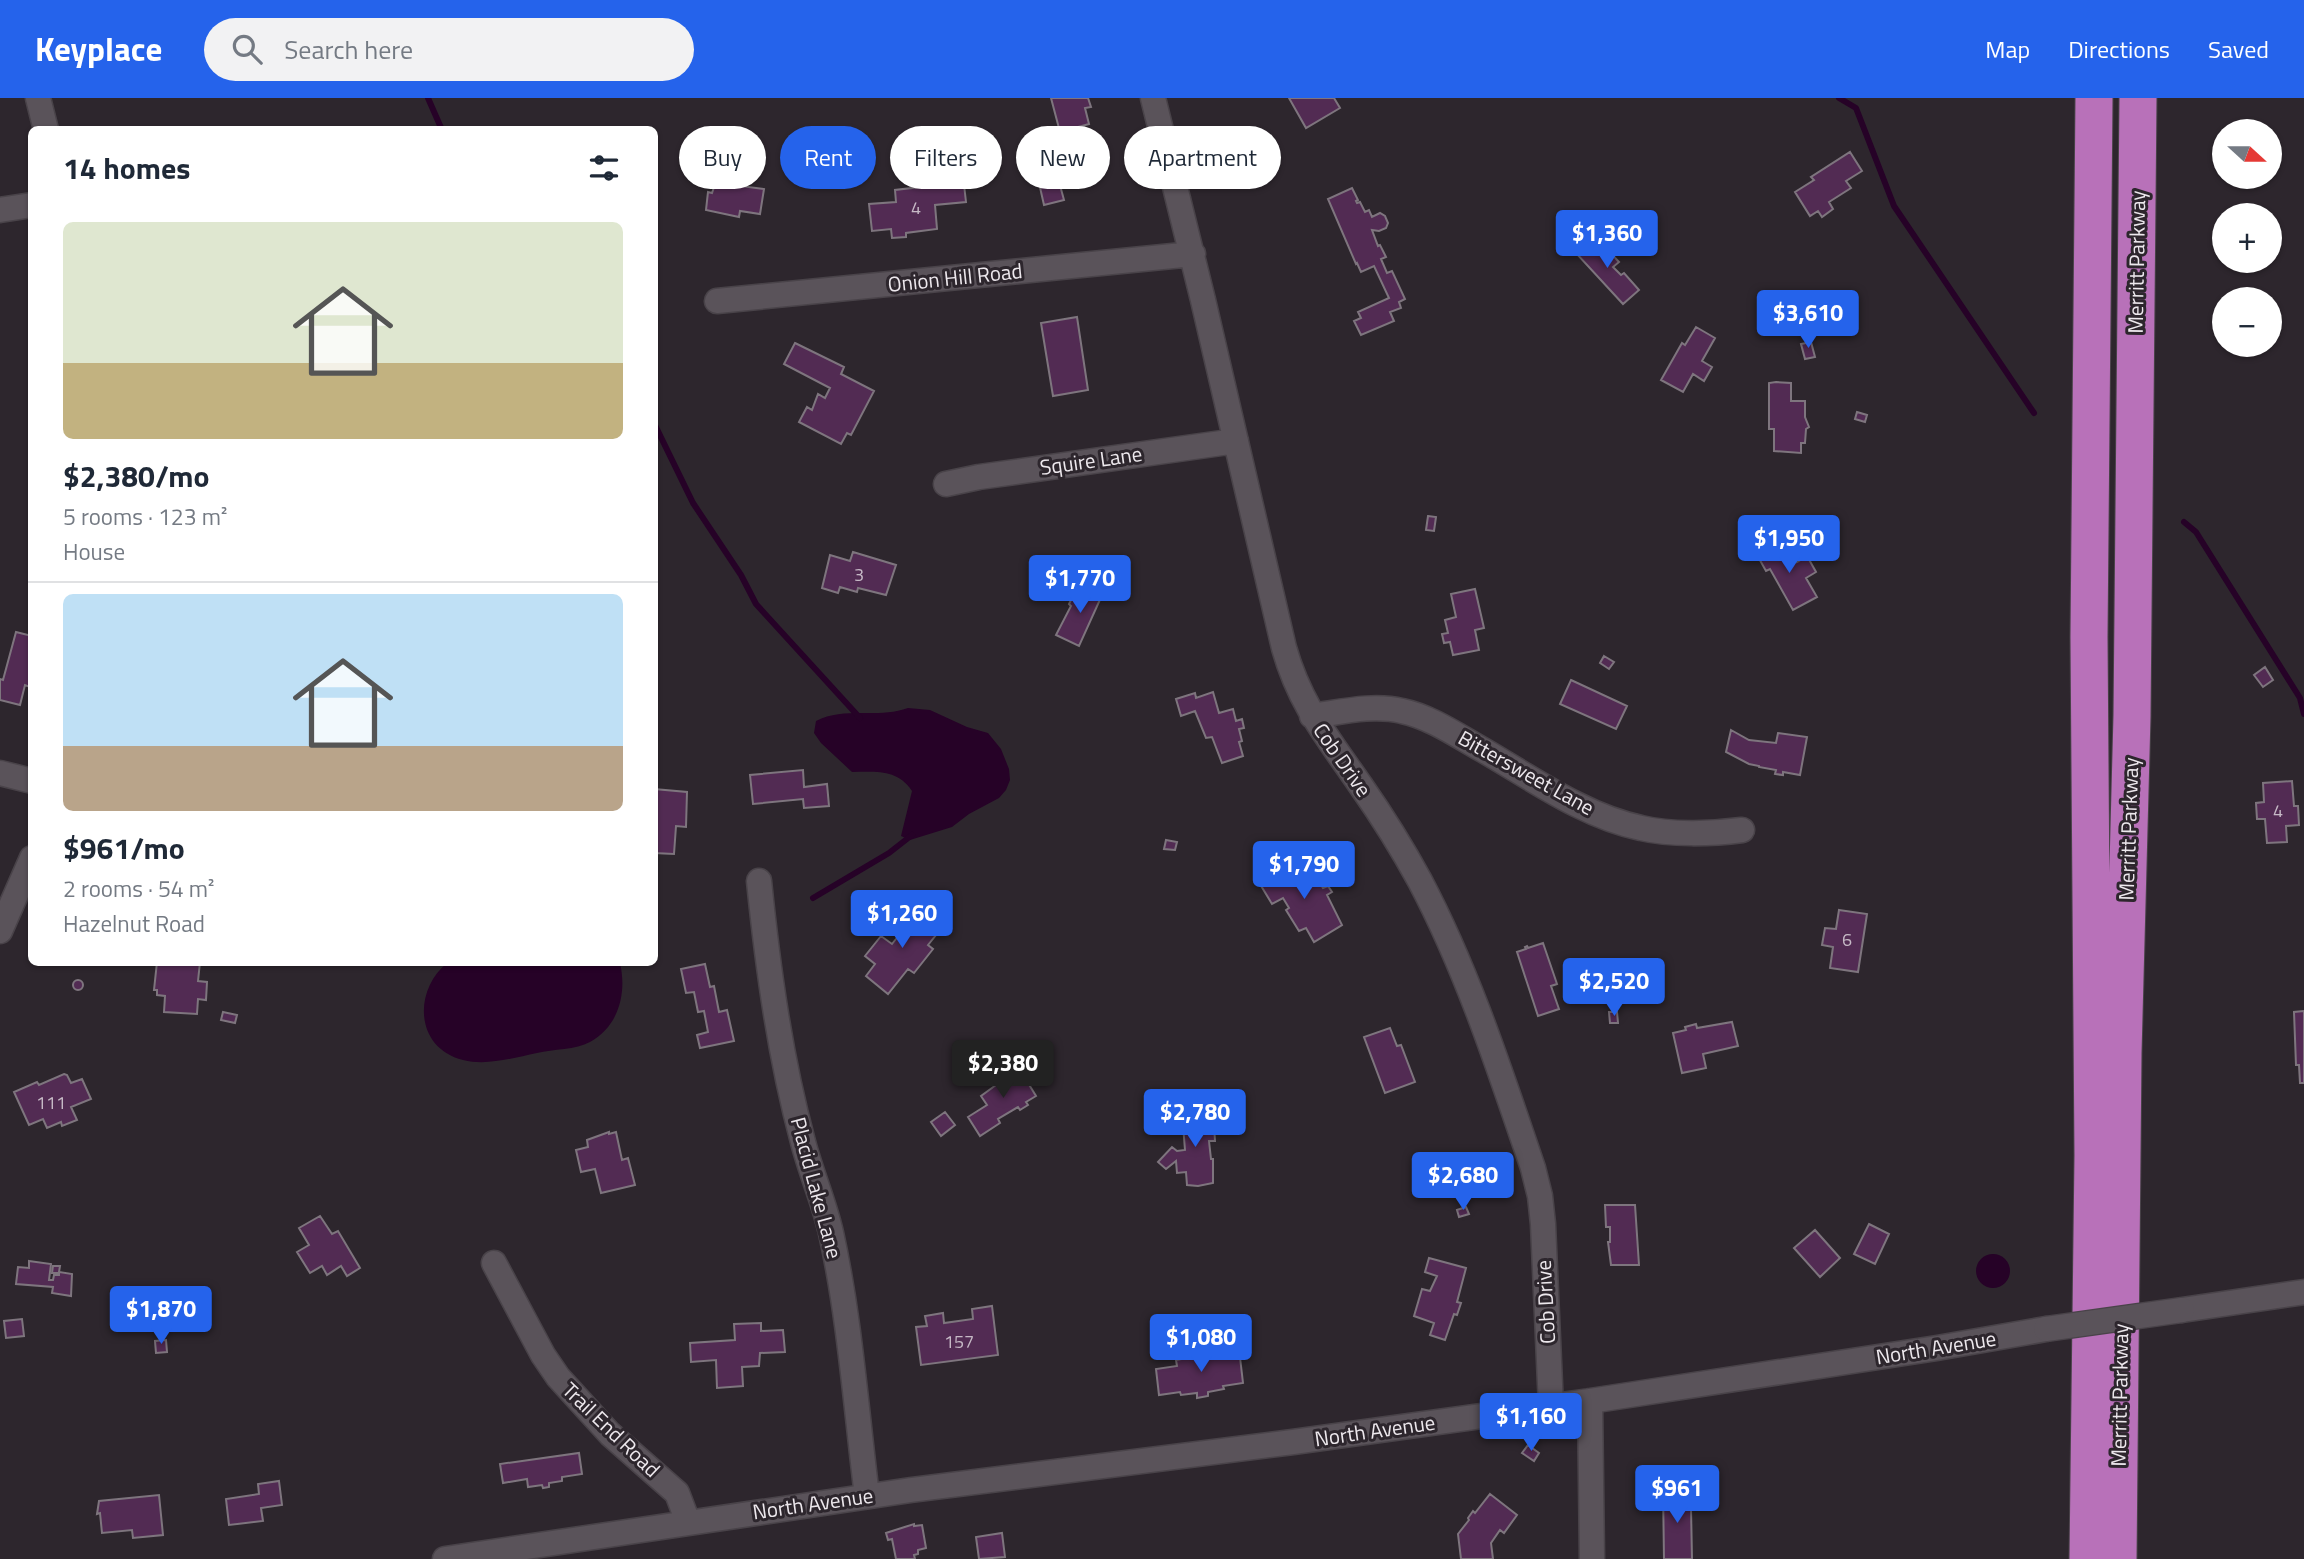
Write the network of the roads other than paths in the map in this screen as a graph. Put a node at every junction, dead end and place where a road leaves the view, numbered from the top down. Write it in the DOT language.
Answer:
graph roads {
  1 [pos="38,98"];
  2 [pos="1153,98"];
  3 [pos="2094,98"];
  4 [pos="2138,98"];
  5 [pos="45,126"];
  6 [pos="28,206"];
  7 [pos="0,210"];
  8 [pos="1193,254"];
  9 [pos="717,301"];
  10 [pos="1236,441"];
  11 [pos="946,484"];
  12 [pos="1312,716"];
  13 [pos="0,773"];
  14 [pos="28,780"];
  15 [pos="1742,830"];
  16 [pos="28,867"];
  17 [pos="759,881"];
  18 [pos="0,931"];
  19 [pos="494,1263"];
  20 [pos="2304,1292"];
  21 [pos="1590,1401"];
  22 [pos="1550,1407"];
  23 [pos="867,1496"];
  24 [pos="688,1522"];
  25 [pos="445,1559"];
  26 [pos="1592,1559"];
  27 [pos="2088,1559"];
  28 [pos="2118,1559"];
  1 -- 5 [label="street"];
  2 -- 8 [label="street, Cob Drive"];
  3 -- 27 [label="highway, Merritt Parkway"];
  4 -- 28 [label="highway, Merritt Parkway"];
  6 -- 7 [label="street"];
  8 -- 9 [label="street, Onion Hill Road"];
  8 -- 10 [label="street, Cob Drive"];
  10 -- 11 [label="street, Squire Lane"];
  10 -- 12 [label="street, Cob Drive"];
  12 -- 15 [label="street, Bittersweet Lane"];
  12 -- 22 [label="street, Cob Drive"];
  13 -- 14 [label="street"];
  16 -- 18 [label="street"];
  17 -- 23 [label="street, Placid Lake Lane"];
  19 -- 24 [label="street, Trail End Road"];
  20 -- 21 [label="street, North Avenue, bridge"];
  21 -- 22 [label="street, North Avenue"];
  21 -- 26 [label="street"];
  22 -- 23 [label="street, North Avenue"];
  23 -- 24 [label="street, North Avenue"];
  24 -- 25 [label="street, North Avenue"];
}
